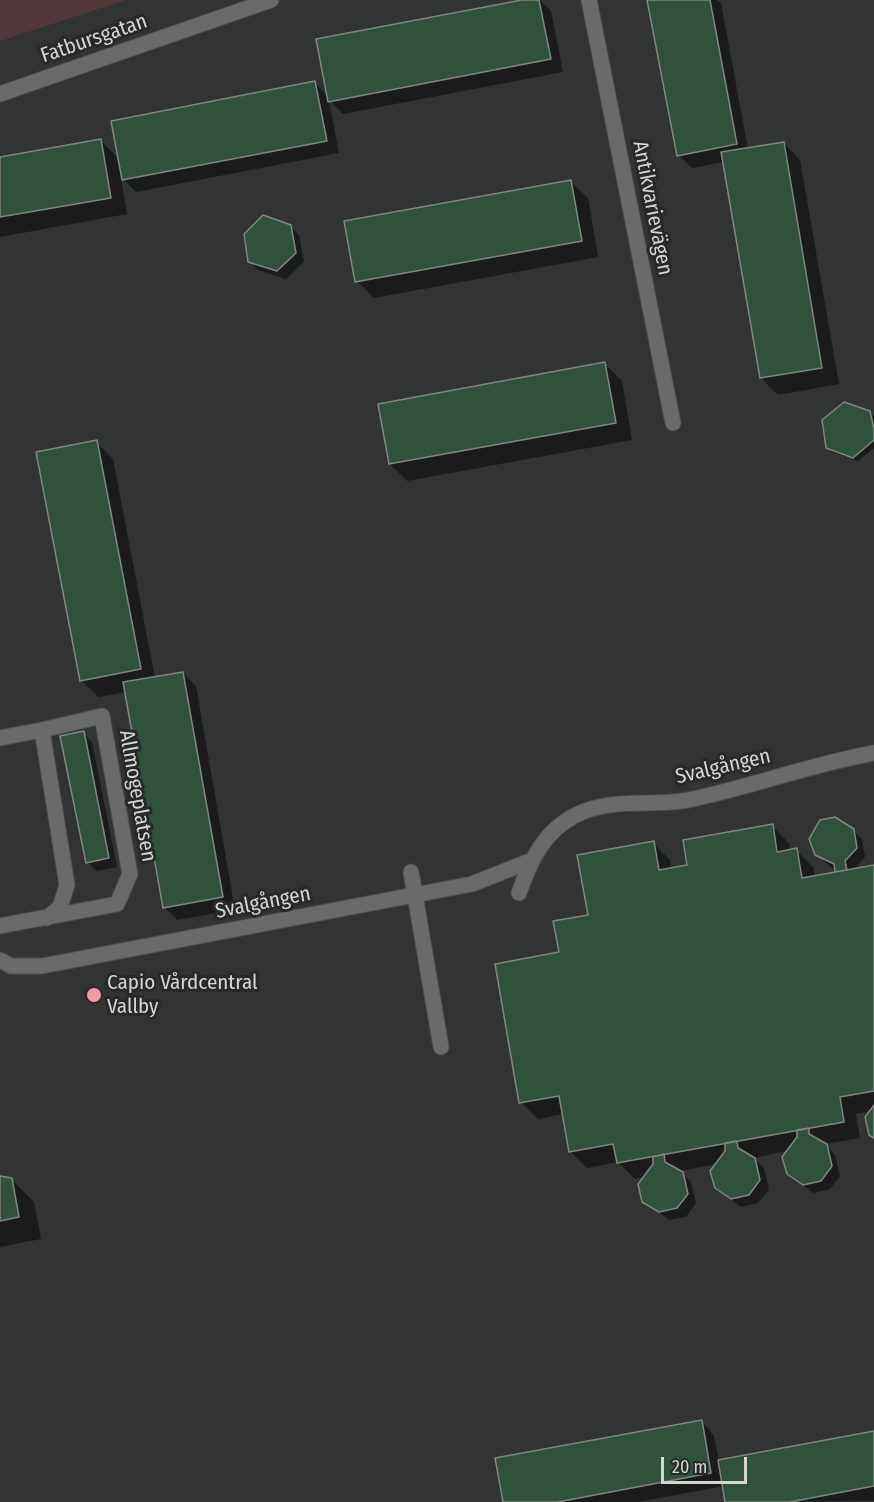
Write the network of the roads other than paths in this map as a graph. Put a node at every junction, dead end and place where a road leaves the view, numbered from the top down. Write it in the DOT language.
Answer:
graph roads {
  1 [pos="271,0"];
  2 [pos="589,0"];
  3 [pos="0,94"];
  4 [pos="673,423"];
  5 [pos="42,730"];
  6 [pos="0,738"];
  7 [pos="874,753"];
  8 [pos="530,861"];
  9 [pos="411,872"];
  10 [pos="519,893"];
  11 [pos="416,895"];
  12 [pos="46,919"];
  13 [pos="0,926"];
  14 [pos="0,960"];
  15 [pos="441,1047"];
  1 -- 3 [label="street, Fatbursgatan"];
  2 -- 4 [label="street, Antikvarievägen"];
  5 -- 6 [label="street, Allmogeplatsen"];
  5 -- 12 [label="street"];
  5 -- 12 [label="street, Allmogeplatsen"];
  7 -- 8 [label="street, Svalgången"];
  8 -- 10 [label="street, Svalgången"];
  8 -- 11 [label="street, Svalgången"];
  9 -- 11 [label="street"];
  11 -- 14 [label="street, Svalgången"];
  11 -- 15 [label="street"];
  12 -- 13 [label="street, Allmogeplatsen"];
}
